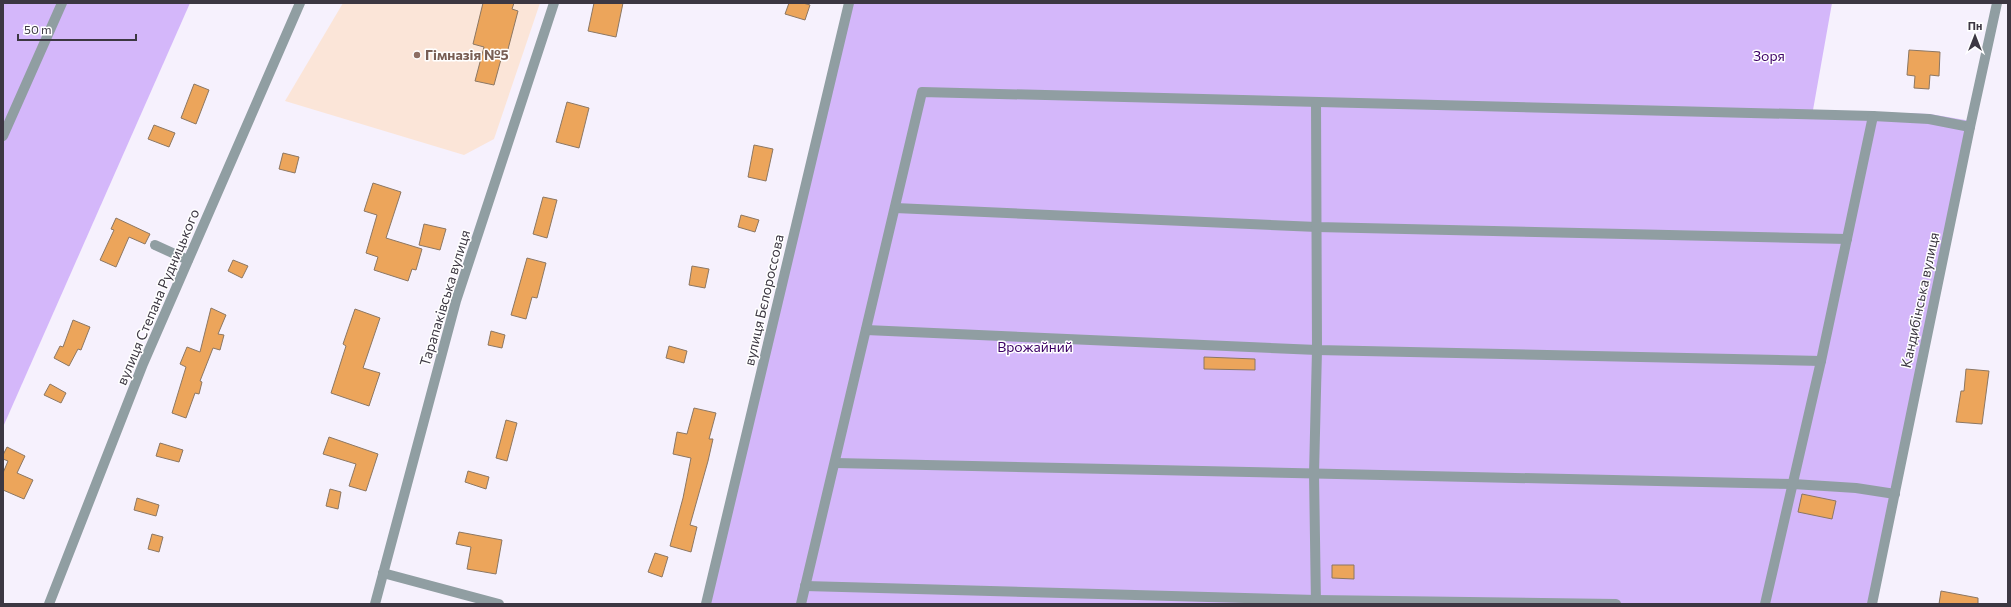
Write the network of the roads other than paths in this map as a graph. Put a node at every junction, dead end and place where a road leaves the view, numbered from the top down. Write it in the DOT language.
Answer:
graph roads {
  1 [pos="62,3"];
  2 [pos="300,3"];
  3 [pos="554,3"];
  4 [pos="849,3"];
  5 [pos="1997,3"];
  6 [pos="1316,102"];
  7 [pos="1873,116"];
  8 [pos="1970,127"];
  9 [pos="3,136"];
  10 [pos="895,208"];
  11 [pos="1317,227"];
  12 [pos="1847,239"];
  13 [pos="155,244"];
  14 [pos="188,260"];
  15 [pos="866,330"];
  16 [pos="1317,350"];
  17 [pos="1820,361"];
  18 [pos="835,463"];
  19 [pos="1314,474"];
  20 [pos="1793,484"];
  21 [pos="1895,494"];
  22 [pos="383,573"];
  23 [pos="805,586"];
  24 [pos="1316,602"];
  25 [pos="49,604"];
  26 [pos="375,604"];
  27 [pos="499,604"];
  28 [pos="706,604"];
  29 [pos="801,604"];
  30 [pos="1616,604"];
  31 [pos="1765,604"];
  32 [pos="1872,604"];
  1 -- 9 [label="street"];
  2 -- 14 [label="street, вулиця Степана Рудницького"];
  3 -- 22 [label="street, Тарапаківська вулиця"];
  4 -- 28 [label="street, вулиця Бєлороссова"];
  5 -- 8 [label="street, Кандибінська вулиця"];
  6 -- 7 [label="street"];
  6 -- 10 [label="street"];
  6 -- 11 [label="street"];
  7 -- 8 [label="street"];
  7 -- 12 [label="street"];
  8 -- 21 [label="street, Кандибінська вулиця"];
  10 -- 11 [label="street"];
  10 -- 15 [label="street"];
  11 -- 12 [label="street"];
  11 -- 16 [label="street"];
  12 -- 17 [label="street"];
  13 -- 14 [label="street"];
  14 -- 25 [label="street, вулиця Степана Рудницького"];
  15 -- 16 [label="street"];
  15 -- 18 [label="street"];
  16 -- 17 [label="street"];
  16 -- 19 [label="street"];
  17 -- 20 [label="street"];
  18 -- 19 [label="street"];
  18 -- 23 [label="street"];
  19 -- 20 [label="street"];
  19 -- 24 [label="street"];
  20 -- 21 [label="street"];
  20 -- 31 [label="street"];
  21 -- 32 [label="street, Кандибінська вулиця"];
  22 -- 26 [label="street, Тарапаківська вулиця"];
  22 -- 27 [label="street"];
  23 -- 24 [label="street"];
  23 -- 29 [label="street"];
  24 -- 30 [label="street"];
}
